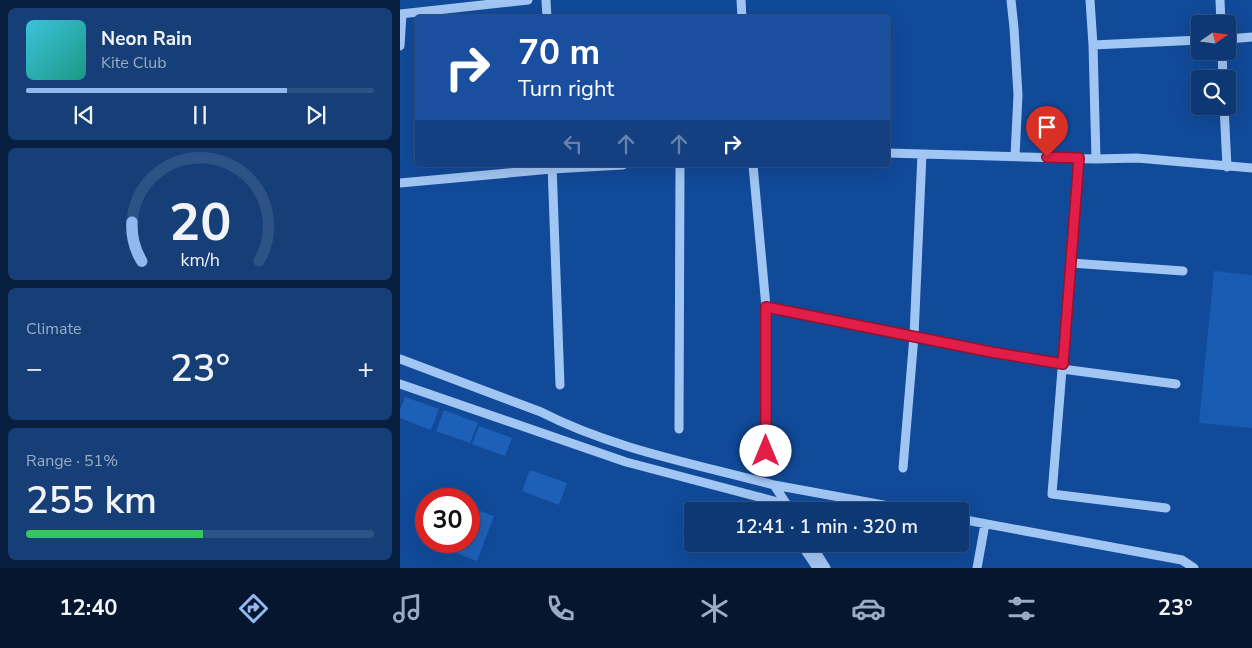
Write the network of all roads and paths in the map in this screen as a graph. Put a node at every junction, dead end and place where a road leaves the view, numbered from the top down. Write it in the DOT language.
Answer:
graph roads {
  1 [pos="528,0"];
  2 [pos="546,0"];
  3 [pos="740,0"];
  4 [pos="1011,0"];
  5 [pos="1090,0"];
  6 [pos="1220,0"];
  7 [pos="475,3"];
  8 [pos="401,14"];
  9 [pos="546,15"];
  10 [pos="742,15"];
  11 [pos="1221,15"];
  12 [pos="1252,37"];
  13 [pos="1236,38"];
  14 [pos="1191,40"];
  15 [pos="1093,45"];
  16 [pos="400,46"];
  17 [pos="1224,115"];
  18 [pos="890,153"];
  19 [pos="922,154"];
  20 [pos="1015,156"];
  21 [pos="1079,158"];
  22 [pos="1096,159"];
  23 [pos="1227,166"];
  24 [pos="552,167"];
  25 [pos="680,167"];
  26 [pos="754,167"];
  27 [pos="1252,168"];
  28 [pos="400,183"];
  29 [pos="1071,263"];
  30 [pos="1184,271"];
  31 [pos="766,307"];
  32 [pos="914,336"];
  33 [pos="400,359"];
  34 [pos="1063,367"];
  35 [pos="400,384"];
  36 [pos="1176,384"];
  37 [pos="560,385"];
  38 [pos="679,429"];
  39 [pos="766,451"];
  40 [pos="902,468"];
  41 [pos="774,485"];
  42 [pos="775,502"];
  43 [pos="786,502"];
  44 [pos="867,502"];
  45 [pos="1166,508"];
  46 [pos="969,521"];
  47 [pos="985,524"];
  48 [pos="806,552"];
  49 [pos="817,552"];
  50 [pos="817,568"];
  51 [pos="826,568"];
  52 [pos="976,568"];
  53 [pos="1194,568"];
  1 -- 7 [label="street"];
  2 -- 9 [label="street"];
  3 -- 10 [label="street"];
  4 -- 20 [label="street"];
  5 -- 15 [label="street"];
  6 -- 11 [label="street"];
  7 -- 8 [label="street"];
  8 -- 16 [label="street"];
  12 -- 13 [label="street"];
  14 -- 15 [label="street"];
  15 -- 22 [label="street"];
  17 -- 23 [label="street"];
  18 -- 19 [label="street"];
  19 -- 20 [label="street"];
  19 -- 32 [label="street"];
  20 -- 21 [label="street"];
  21 -- 22 [label="street"];
  21 -- 29 [label="street"];
  22 -- 23 [label="street"];
  23 -- 27 [label="street"];
  24 -- 28 [label="street"];
  24 -- 37 [label="street"];
  25 -- 38 [label="street"];
  26 -- 31 [label="street"];
  29 -- 30 [label="street"];
  29 -- 34 [label="street"];
  31 -- 32 [label="street"];
  31 -- 39 [label="street"];
  32 -- 34 [label="street"];
  32 -- 40 [label="street"];
  33 -- 41 [label="street"];
  34 -- 36 [label="street"];
  34 -- 45 [label="street"];
  35 -- 42 [label="street"];
  41 -- 43 [label="street"];
  41 -- 44 [label="street"];
  46 -- 47 [label="street"];
  47 -- 52 [label="street"];
  47 -- 53 [label="street"];
  48 -- 50 [label="street"];
  49 -- 51 [label="street"];
}
